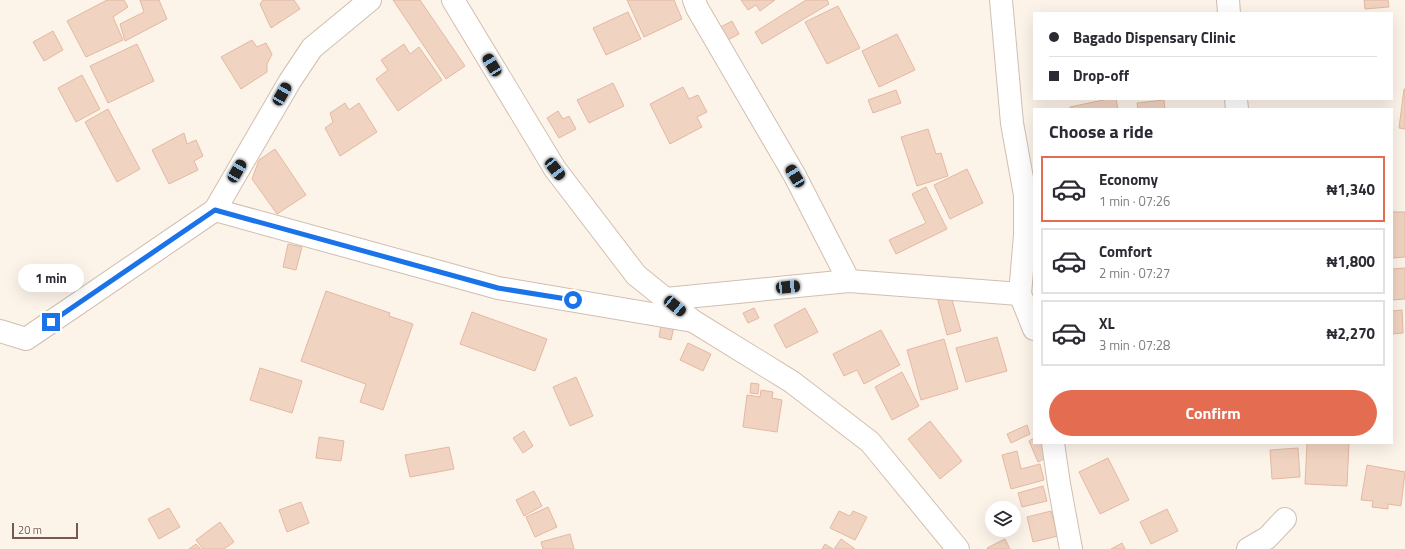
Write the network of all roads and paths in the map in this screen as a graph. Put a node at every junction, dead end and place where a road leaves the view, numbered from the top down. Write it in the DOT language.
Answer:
graph roads {
  1 [pos="370,0"];
  2 [pos="453,0"];
  3 [pos="694,0"];
  4 [pos="1001,0"];
  5 [pos="1228,0"];
  6 [pos="1229,12"];
  7 [pos="215,210"];
  8 [pos="848,281"];
  9 [pos="1020,294"];
  10 [pos="666,299"];
  11 [pos="693,321"];
  12 [pos="1033,326"];
  13 [pos="0,331"];
  14 [pos="1053,444"];
  15 [pos="1285,519"];
  16 [pos="958,549"];
  17 [pos="1071,549"];
  18 [pos="1248,549"];
  1 -- 7 [label="street"];
  2 -- 10 [label="street"];
  3 -- 8 [label="street"];
  4 -- 9 [label="street"];
  5 -- 6 [label="street"];
  7 -- 11 [label="street"];
  7 -- 13 [label="street"];
  8 -- 9 [label="street"];
  8 -- 10 [label="street"];
  9 -- 12 [label="street"];
  10 -- 11 [label="street"];
  11 -- 16 [label="street"];
  14 -- 17 [label="street"];
  15 -- 18 [label="street"];
}
